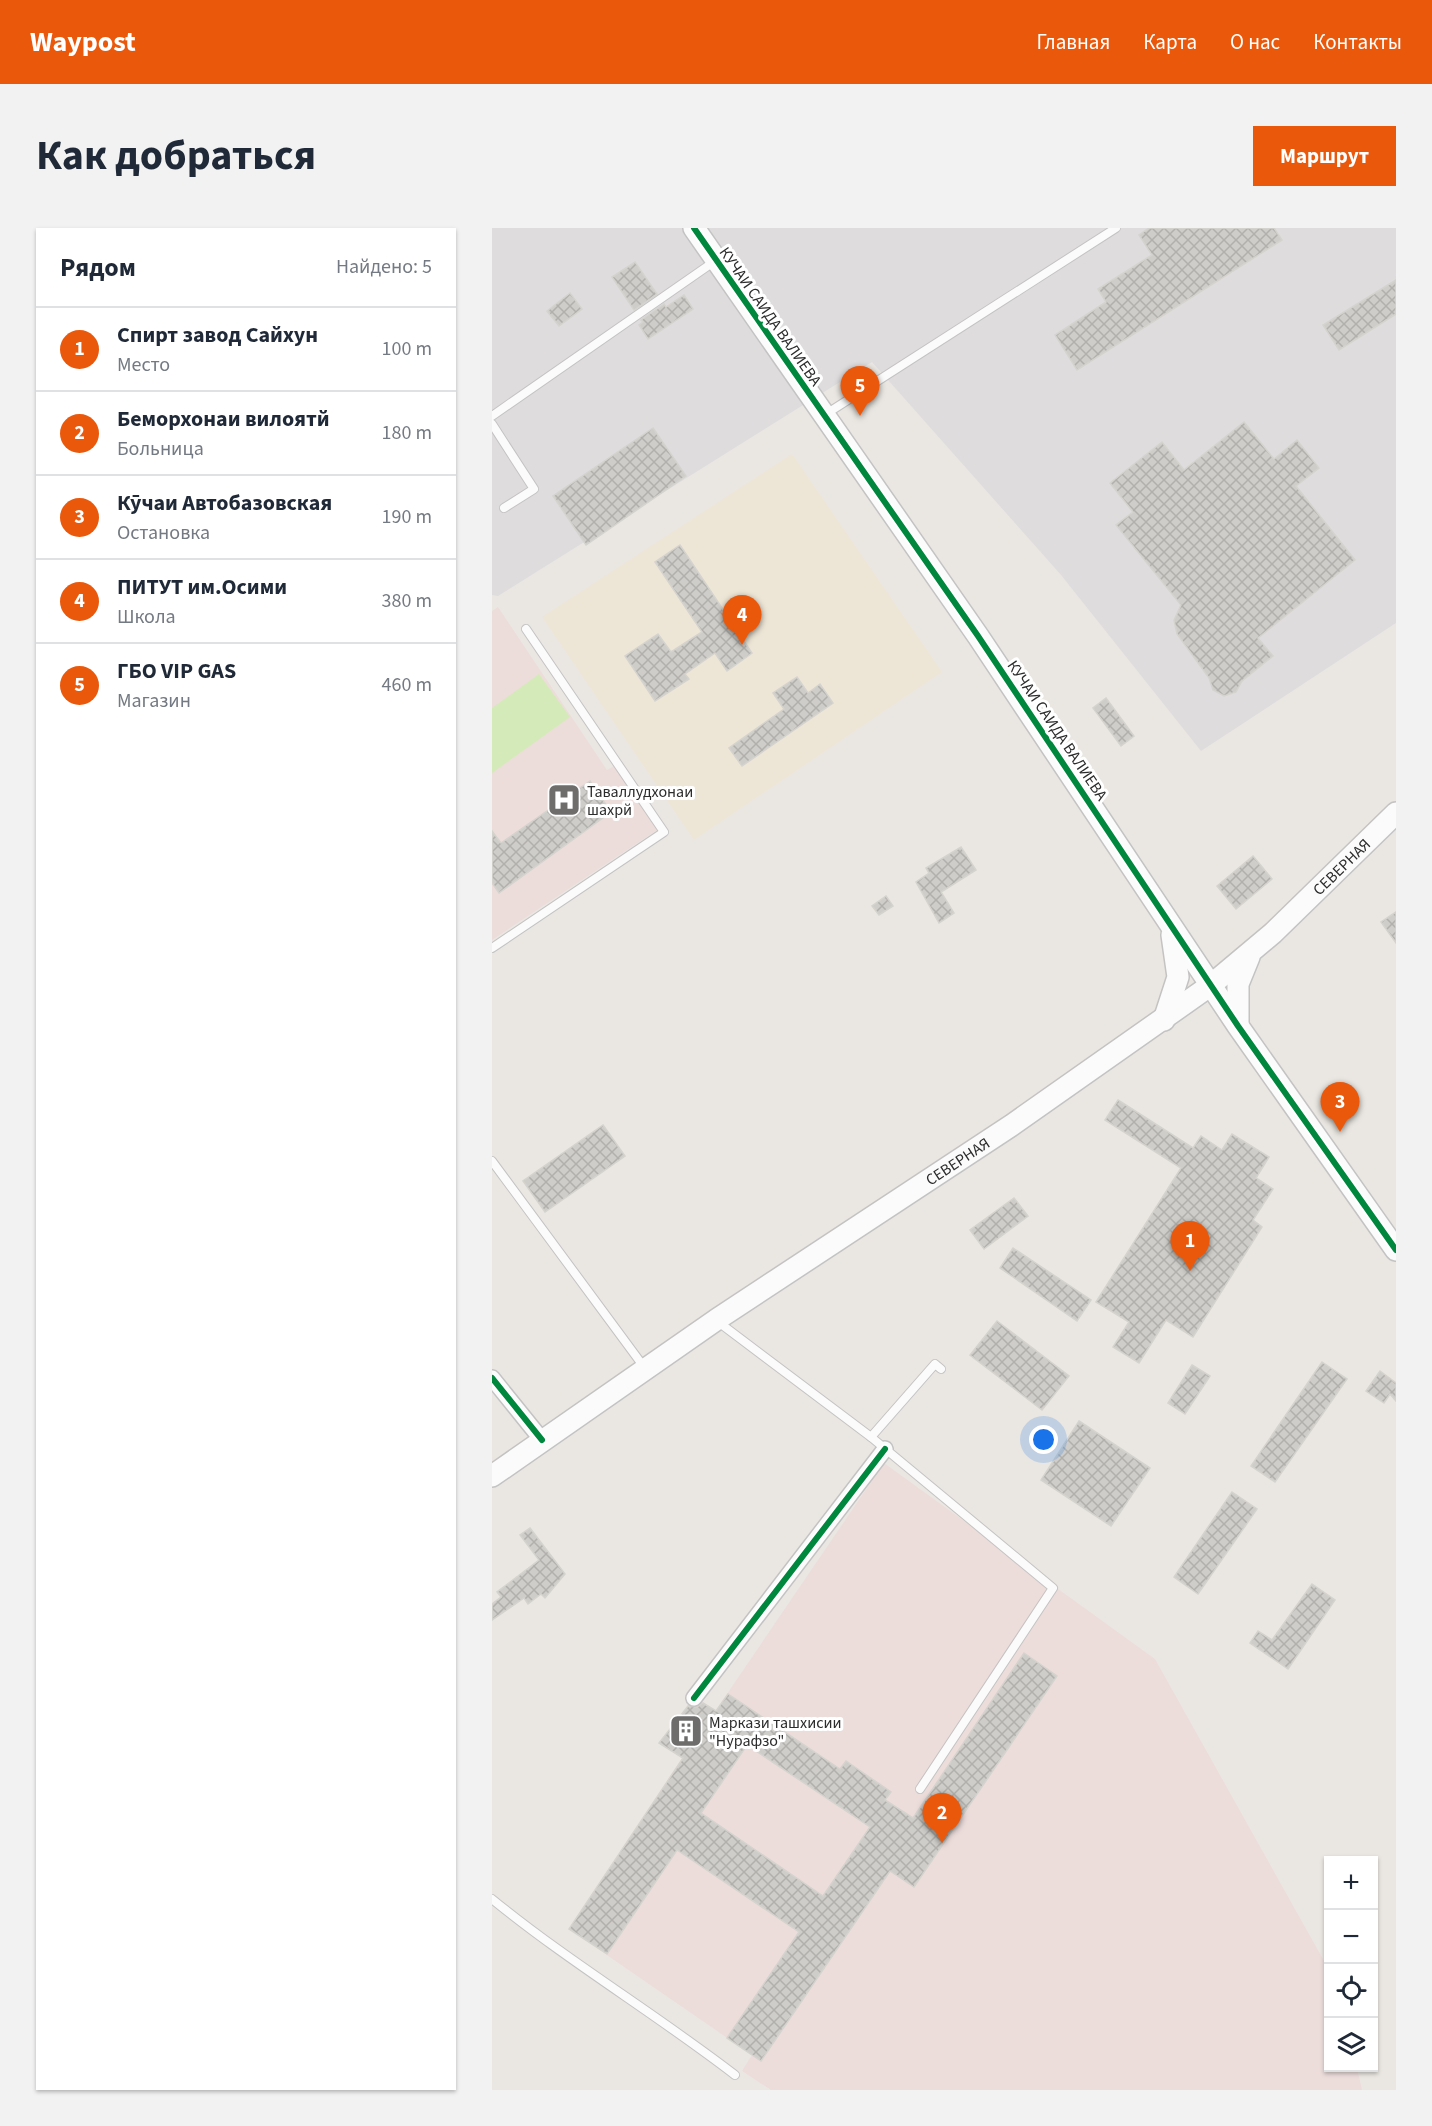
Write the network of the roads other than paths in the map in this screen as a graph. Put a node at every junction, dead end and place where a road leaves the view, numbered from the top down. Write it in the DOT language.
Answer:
graph roads {
  1 [pos="694,228"];
  2 [pos="1116,228"];
  3 [pos="716,261"];
  4 [pos="825,415"];
  5 [pos="492,416"];
  6 [pos="492,424"];
  7 [pos="504,508"];
  8 [pos="526,628"];
  9 [pos="1394,819"];
  10 [pos="1169,922"];
  11 [pos="492,948"];
  12 [pos="1251,953"];
  13 [pos="1211,986"];
  14 [pos="1164,1020"];
  15 [pos="1238,1026"];
  16 [pos="492,1161"];
  17 [pos="1392,1238"];
  18 [pos="716,1320"];
  19 [pos="941,1369"];
  20 [pos="646,1370"];
  21 [pos="492,1378"];
  22 [pos="871,1437"];
  23 [pos="542,1440"];
  24 [pos="885,1449"];
  25 [pos="492,1476"];
  26 [pos="694,1698"];
  27 [pos="920,1789"];
  28 [pos="492,1899"];
  29 [pos="735,2075"];
  1 -- 3 [label="main road, КУЧАИ САИДА ВАЛИЕВА"];
  2 -- 4 [label="lane"];
  3 -- 4 [label="main road, КУЧАИ САИДА ВАЛИЕВА"];
  3 -- 5 [label="lane"];
  4 -- 10 [label="main road, КУЧАИ САИДА ВАЛИЕВА"];
  6 -- 7 [label="lane"];
  8 -- 11 [label="lane"];
  9 -- 12 [label="main road, СЕВЕРНАЯ"];
  10 -- 13 [label="main road, КУЧАИ САИДА ВАЛИЕВА"];
  10 -- 14 [label="main road"];
  12 -- 13 [label="main road, СЕВЕРНАЯ"];
  12 -- 15 [label="main road"];
  13 -- 14 [label="main road, СЕВЕРНАЯ"];
  13 -- 15 [label="main road, КУЧАИ САИДА ВАЛИЕВА"];
  14 -- 18 [label="main road, СЕВЕРНАЯ"];
  15 -- 17 [label="main road, КУЧАИ САИДА ВАЛИЕВА"];
  16 -- 20 [label="lane"];
  18 -- 20 [label="main road, СЕВЕРНАЯ"];
  18 -- 22 [label="lane"];
  19 -- 22 [label="lane"];
  20 -- 23 [label="main road, СЕВЕРНАЯ"];
  21 -- 23 [label="street"];
  22 -- 24 [label="lane"];
  23 -- 25 [label="main road, СЕВЕРНАЯ"];
  24 -- 26 [label="street"];
  24 -- 27 [label="lane"];
  28 -- 29 [label="lane"];
}
